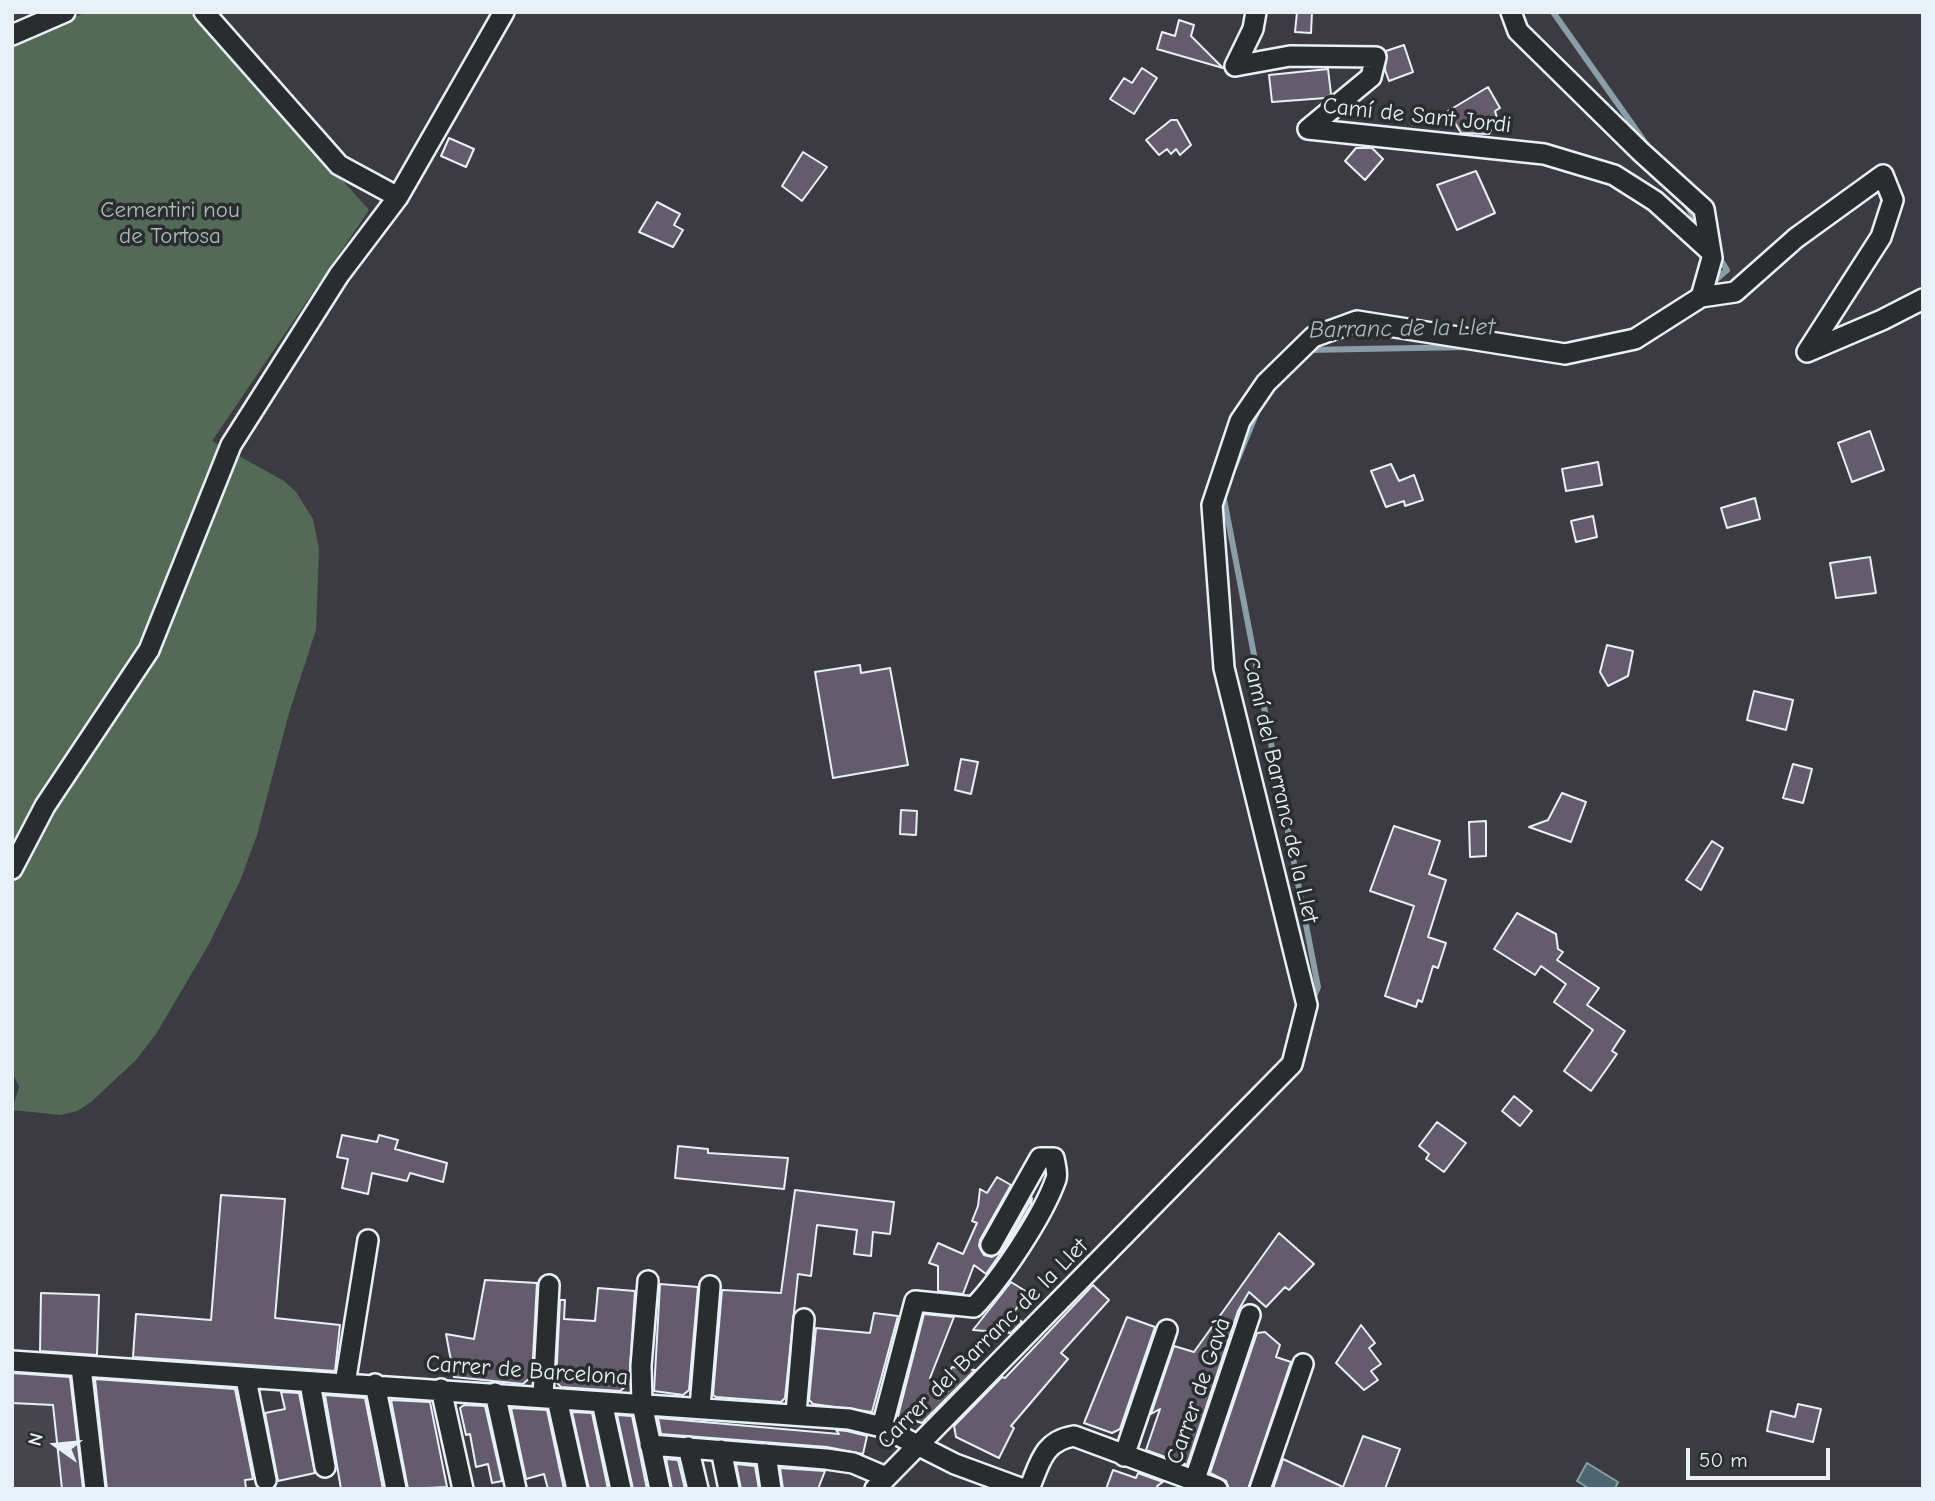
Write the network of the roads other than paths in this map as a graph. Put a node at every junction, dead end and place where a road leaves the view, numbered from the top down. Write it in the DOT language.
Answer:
graph roads {
  1 [pos="65,12"];
  2 [pos="204,12"];
  3 [pos="503,12"];
  4 [pos="1256,12"];
  5 [pos="1511,12"];
  6 [pos="12,35"];
  7 [pos="398,197"];
  8 [pos="1710,251"];
  9 [pos="1701,297"];
  10 [pos="1923,299"];
  11 [pos="12,869"];
  12 [pos="1126,1234"];
  13 [pos="368,1240"];
  14 [pos="991,1245"];
  15 [pos="648,1281"];
  16 [pos="549,1285"];
  17 [pos="710,1286"];
  18 [pos="1250,1315"];
  19 [pos="804,1319"];
  20 [pos="1167,1330"];
  21 [pos="12,1361"];
  22 [pos="1303,1364"];
  23 [pos="81,1367"];
  24 [pos="246,1379"];
  25 [pos="310,1383"];
  26 [pos="345,1384"];
  27 [pos="375,1384"];
  28 [pos="441,1389"];
  29 [pos="495,1393"];
  30 [pos="550,1398"];
  31 [pos="602,1402"];
  32 [pos="642,1404"];
  33 [pos="700,1407"];
  34 [pos="796,1413"];
  35 [pos="882,1427"];
  36 [pos="650,1445"];
  37 [pos="916,1446"];
  38 [pos="688,1447"];
  39 [pos="721,1450"];
  40 [pos="766,1454"];
  41 [pos="1124,1457"];
  42 [pos="324,1467"];
  43 [pos="266,1480"];
  44 [pos="1194,1482"];
  45 [pos="880,1483"];
  46 [pos="1001,1485"];
  47 [pos="95,1489"];
  48 [pos="396,1489"];
  49 [pos="463,1489"];
  50 [pos="516,1489"];
  51 [pos="577,1489"];
  52 [pos="621,1489"];
  53 [pos="660,1489"];
  54 [pos="698,1489"];
  55 [pos="729,1489"];
  56 [pos="771,1489"];
  57 [pos="1023,1489"];
  58 [pos="1029,1489"];
  59 [pos="1217,1489"];
  60 [pos="1260,1489"];
  1 -- 6 [label="street"];
  2 -- 7 [label="street"];
  3 -- 7 [label="street"];
  4 -- 8 [label="street, Camí de Sant Jordi"];
  5 -- 8 [label="street"];
  7 -- 11 [label="street"];
  8 -- 9 [label="street"];
  9 -- 10 [label="street"];
  9 -- 12 [label="street, Camí del Barranc de la Llet"];
  12 -- 37 [label="street, Carrer del Barranc de la Llet"];
  13 -- 26 [label="street"];
  14 -- 35 [label="street"];
  15 -- 32 [label="street"];
  16 -- 30 [label="street"];
  17 -- 33 [label="street"];
  18 -- 44 [label="street, Carrer de Gavà"];
  19 -- 34 [label="street"];
  20 -- 41 [label="street"];
  21 -- 23 [label="street, Carrer de Barcelona"];
  22 -- 60 [label="street"];
  23 -- 24 [label="street, Carrer de Barcelona"];
  23 -- 47 [label="street"];
  24 -- 25 [label="street, Carrer de Barcelona"];
  24 -- 43 [label="street"];
  25 -- 26 [label="street, Carrer de Barcelona"];
  25 -- 42 [label="street"];
  26 -- 27 [label="street, Carrer de Barcelona"];
  27 -- 28 [label="street, Carrer de Barcelona"];
  27 -- 48 [label="street"];
  28 -- 29 [label="street, Carrer de Barcelona"];
  28 -- 49 [label="street"];
  29 -- 30 [label="street, Carrer de Barcelona"];
  29 -- 50 [label="street"];
  30 -- 31 [label="street, Carrer de Barcelona"];
  30 -- 51 [label="street"];
  31 -- 32 [label="street, Carrer de Barcelona"];
  31 -- 52 [label="street"];
  32 -- 33 [label="street, Carrer de Barcelona"];
  32 -- 36 [label="street"];
  33 -- 34 [label="street, Carrer de Barcelona"];
  34 -- 35 [label="street, Carrer de Barcelona"];
  35 -- 37 [label="street, Carrer de Barcelona"];
  36 -- 38 [label="street"];
  36 -- 53 [label="street"];
  37 -- 45 [label="street, Carrer del Barranc de la Llet"];
  37 -- 46 [label="street, Carrer de Barcelona"];
  38 -- 39 [label="street"];
  38 -- 54 [label="street"];
  39 -- 40 [label="street"];
  39 -- 55 [label="street"];
  40 -- 45 [label="street"];
  40 -- 56 [label="street"];
  41 -- 44 [label="street"];
  41 -- 58 [label="street"];
  44 -- 59 [label="street"];
  46 -- 57 [label="street, Carrer de Barcelona"];
}
